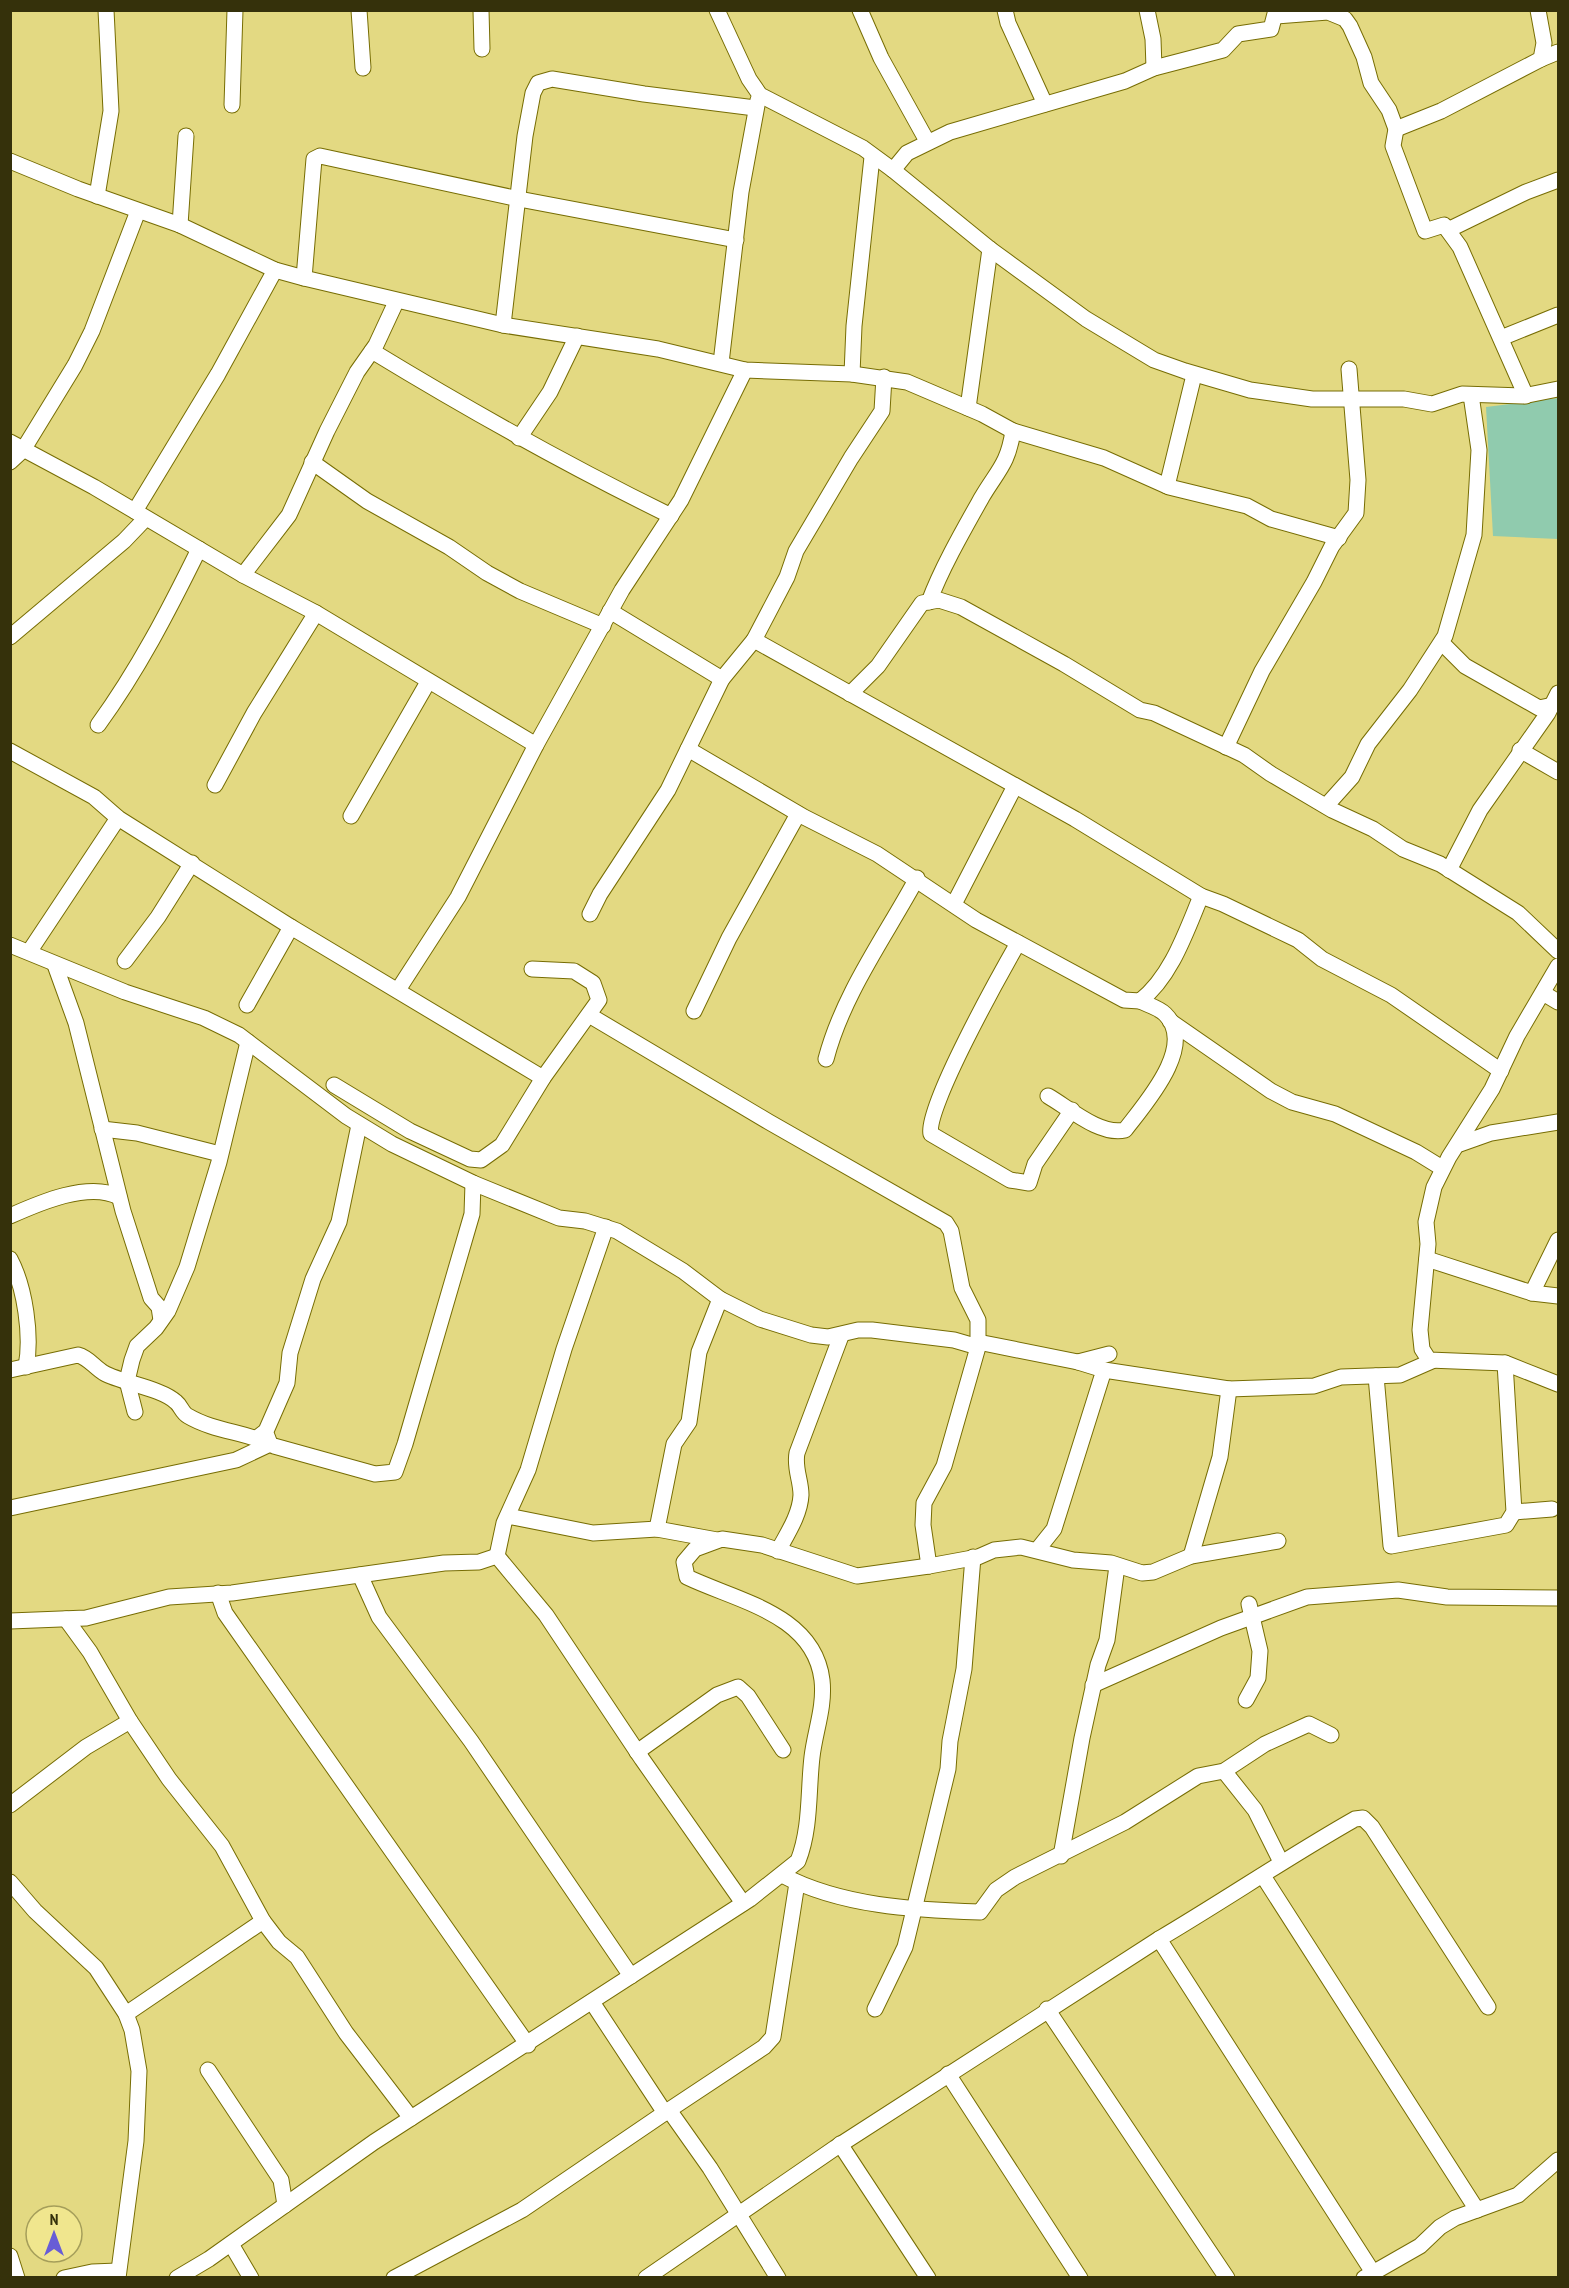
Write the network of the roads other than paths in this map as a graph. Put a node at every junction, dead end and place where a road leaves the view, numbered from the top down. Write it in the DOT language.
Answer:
graph roads {
  1 [pos="105,10"];
  2 [pos="235,10"];
  3 [pos="359,10"];
  4 [pos="481,10"];
  5 [pos="717,10"];
  6 [pos="860,10"];
  7 [pos="1005,10"];
  8 [pos="1147,10"];
  9 [pos="1538,10"];
  10 [pos="1279,13"];
  11 [pos="482,49"];
  12 [pos="1558,52"];
  13 [pos="1541,59"];
  14 [pos="363,68"];
  15 [pos="1154,68"];
  16 [pos="757,101"];
  17 [pos="1045,104"];
  18 [pos="232,105"];
  19 [pos="1396,129"];
  20 [pos="186,136"];
  21 [pos="927,141"];
  22 [pos="872,157"];
  23 [pos="10,161"];
  24 [pos="893,170"];
  25 [pos="1558,180"];
  26 [pos="97,196"];
  27 [pos="519,199"];
  28 [pos="138,211"];
  29 [pos="180,225"];
  30 [pos="1448,230"];
  31 [pos="736,240"];
  32 [pos="990,249"];
  33 [pos="275,270"];
  34 [pos="304,279"];
  35 [pos="396,302"];
  36 [pos="1558,315"];
  37 [pos="503,325"];
  38 [pos="577,336"];
  39 [pos="1502,338"];
  40 [pos="372,351"];
  41 [pos="721,363"];
  42 [pos="1349,369"];
  43 [pos="745,370"];
  44 [pos="852,374"];
  45 [pos="1194,375"];
  46 [pos="884,377"];
  47 [pos="1558,389"];
  48 [pos="1471,395"];
  49 [pos="1526,396"];
  50 [pos="1352,398"];
  51 [pos="968,408"];
  52 [pos="1013,430"];
  53 [pos="519,438"];
  54 [pos="17,446"];
  55 [pos="10,462"];
  56 [pos="312,462"];
  57 [pos="1167,486"];
  58 [pos="140,515"];
  59 [pos="671,516"];
  60 [pos="1339,538"];
  61 [pos="199,549"];
  62 [pos="243,575"];
  63 [pos="929,602"];
  64 [pos="610,611"];
  65 [pos="316,613"];
  66 [pos="603,626"];
  67 [pos="10,637"];
  68 [pos="754,640"];
  69 [pos="1442,643"];
  70 [pos="722,679"];
  71 [pos="428,682"];
  72 [pos="850,694"];
  73 [pos="1548,707"];
  74 [pos="98,725"];
  75 [pos="536,746"];
  76 [pos="1226,747"];
  77 [pos="688,749"];
  78 [pos="1520,750"];
  79 [pos="10,751"];
  80 [pos="1558,772"];
  81 [pos="215,785"];
  82 [pos="1015,786"];
  83 [pos="1326,806"];
  84 [pos="798,814"];
  85 [pos="351,816"];
  86 [pos="118,818"];
  87 [pos="192,863"];
  88 [pos="1449,870"];
  89 [pos="917,878"];
  90 [pos="1201,896"];
  91 [pos="954,904"];
  92 [pos="590,914"];
  93 [pos="291,927"];
  94 [pos="1018,943"];
  95 [pos="10,945"];
  96 [pos="1558,951"];
  97 [pos="29,952"];
  98 [pos="125,961"];
  99 [pos="55,964"];
  100 [pos="1558,966"];
  101 [pos="532,969"];
  102 [pos="398,990"];
  103 [pos="1543,993"];
  104 [pos="1140,1001"];
  105 [pos="1558,1002"];
  106 [pos="247,1005"];
  107 [pos="694,1011"];
  108 [pos="589,1015"];
  109 [pos="1170,1021"];
  110 [pos="248,1042"];
  111 [pos="826,1059"];
  112 [pos="1501,1071"];
  113 [pos="543,1078"];
  114 [pos="334,1085"];
  115 [pos="1048,1096"];
  116 [pos="1072,1110"];
  117 [pos="1558,1122"];
  118 [pos="359,1125"];
  119 [pos="102,1129"];
  120 [pos="1460,1144"];
  121 [pos="220,1154"];
  122 [pos="1442,1168"];
  123 [pos="473,1183"];
  124 [pos="115,1192"];
  125 [pos="15,1212"];
  126 [pos="606,1227"];
  127 [pos="1557,1245"];
  128 [pos="10,1259"];
  129 [pos="1427,1259"];
  130 [pos="1532,1293"];
  131 [pos="1558,1296"];
  132 [pos="720,1299"];
  133 [pos="163,1311"];
  134 [pos="836,1339"];
  135 [pos="978,1345"];
  136 [pos="1109,1354"];
  137 [pos="1432,1361"];
  138 [pos="1078,1362"];
  139 [pos="1505,1363"];
  140 [pos="26,1367"];
  141 [pos="10,1370"];
  142 [pos="1104,1370"];
  143 [pos="1376,1376"];
  144 [pos="127,1381"];
  145 [pos="1558,1384"];
  146 [pos="1229,1389"];
  147 [pos="135,1412"];
  148 [pos="264,1438"];
  149 [pos="10,1509"];
  150 [pos="1552,1509"];
  151 [pos="1514,1512"];
  152 [pos="508,1516"];
  153 [pos="657,1529"];
  154 [pos="717,1540"];
  155 [pos="1278,1541"];
  156 [pos="1038,1549"];
  157 [pos="778,1551"];
  158 [pos="497,1556"];
  159 [pos="1191,1556"];
  160 [pos="974,1557"];
  161 [pos="929,1566"];
  162 [pos="1117,1566"];
  163 [pos="360,1575"];
  164 [pos="218,1593"];
  165 [pos="1558,1598"];
  166 [pos="1250,1611"];
  167 [pos="66,1619"];
  168 [pos="10,1621"];
  169 [pos="1094,1685"];
  170 [pos="1246,1700"];
  171 [pos="130,1721"];
  172 [pos="1331,1735"];
  173 [pos="783,1750"];
  174 [pos="637,1752"];
  175 [pos="1224,1771"];
  176 [pos="10,1805"];
  177 [pos="1060,1856"];
  178 [pos="1281,1862"];
  179 [pos="782,1875"];
  180 [pos="1263,1876"];
  181 [pos="10,1882"];
  182 [pos="796,1883"];
  183 [pos="743,1903"];
  184 [pos="915,1906"];
  185 [pos="263,1921"];
  186 [pos="1159,1939"];
  187 [pos="631,1976"];
  188 [pos="592,2002"];
  189 [pos="1488,2007"];
  190 [pos="875,2009"];
  191 [pos="1047,2009"];
  192 [pos="126,2014"];
  193 [pos="528,2044"];
  194 [pos="208,2070"];
  195 [pos="948,2074"];
  196 [pos="667,2111"];
  197 [pos="411,2118"];
  198 [pos="840,2144"];
  199 [pos="1558,2160"];
  200 [pos="285,2205"];
  201 [pos="1477,2210"];
  202 [pos="737,2216"];
  203 [pos="231,2244"];
  204 [pos="10,2256"];
  205 [pos="419,2272"];
  206 [pos="118,2274"];
  207 [pos="1368,2274"];
  208 [pos="17,2277"];
  209 [pos="64,2277"];
  210 [pos="177,2277"];
  211 [pos="251,2277"];
  212 [pos="394,2277"];
  213 [pos="646,2277"];
  214 [pos="778,2277"];
  215 [pos="928,2277"];
  216 [pos="1080,2277"];
  217 [pos="1227,2277"];
  1 -- 26 [label="street"];
  2 -- 18 [label="street"];
  3 -- 14 [label="street"];
  4 -- 11 [label="street"];
  5 -- 16 [label="street"];
  6 -- 21 [label="street"];
  7 -- 17 [label="street"];
  8 -- 15 [label="street"];
  9 -- 13 [label="street"];
  10 -- 15 [label="street"];
  10 -- 19 [label="street"];
  12 -- 13 [label="street"];
  13 -- 19 [label="street"];
  15 -- 17 [label="street"];
  16 -- 22 [label="street"];
  16 -- 27 [label="street"];
  16 -- 31 [label="street"];
  17 -- 21 [label="street"];
  19 -- 30 [label="street"];
  20 -- 29 [label="street"];
  21 -- 24 [label="street"];
  22 -- 24 [label="street"];
  22 -- 44 [label="street"];
  23 -- 26 [label="street"];
  24 -- 32 [label="street"];
  25 -- 30 [label="street"];
  26 -- 28 [label="street"];
  27 -- 31 [label="street"];
  27 -- 34 [label="street"];
  27 -- 37 [label="street"];
  28 -- 29 [label="street"];
  28 -- 54 [label="street"];
  29 -- 33 [label="street"];
  30 -- 39 [label="street"];
  31 -- 41 [label="street"];
  32 -- 45 [label="street"];
  32 -- 51 [label="street"];
  33 -- 34 [label="street"];
  33 -- 58 [label="street"];
  34 -- 35 [label="street"];
  35 -- 37 [label="street"];
  35 -- 40 [label="street"];
  36 -- 39 [label="street"];
  37 -- 38 [label="street"];
  38 -- 41 [label="street"];
  38 -- 53 [label="street"];
  39 -- 49 [label="street"];
  40 -- 53 [label="street"];
  40 -- 56 [label="street"];
  41 -- 43 [label="street"];
  42 -- 50 [label="street"];
  43 -- 44 [label="street"];
  43 -- 59 [label="street"];
  44 -- 46 [label="street"];
  45 -- 50 [label="street"];
  45 -- 57 [label="street"];
  46 -- 51 [label="street"];
  46 -- 68 [label="street"];
  47 -- 49 [label="street"];
  48 -- 49 [label="street"];
  48 -- 50 [label="street"];
  48 -- 69 [label="street"];
  50 -- 60 [label="street"];
  51 -- 52 [label="street"];
  52 -- 57 [label="street"];
  52 -- 63 [label="street"];
  53 -- 59 [label="street"];
  54 -- 55 [label="street"];
  54 -- 58 [label="street"];
  56 -- 62 [label="street"];
  56 -- 66 [label="street"];
  57 -- 60 [label="street"];
  58 -- 61 [label="street"];
  58 -- 67 [label="street"];
  59 -- 64 [label="street"];
  60 -- 76 [label="street"];
  61 -- 62 [label="street"];
  61 -- 74 [label="street"];
  62 -- 65 [label="street"];
  63 -- 72 [label="street"];
  63 -- 76 [label="street"];
  64 -- 66 [label="street"];
  64 -- 70 [label="street"];
  65 -- 71 [label="street"];
  65 -- 81 [label="street"];
  66 -- 75 [label="street"];
  68 -- 70 [label="street"];
  68 -- 72 [label="street"];
  69 -- 73 [label="street"];
  69 -- 83 [label="street"];
  70 -- 77 [label="street"];
  71 -- 75 [label="street"];
  71 -- 85 [label="street"];
  72 -- 82 [label="street"];
  73 -- 78 [label="street"];
  75 -- 102 [label="street"];
  76 -- 83 [label="street"];
  77 -- 84 [label="street"];
  77 -- 92 [label="street"];
  78 -- 80 [label="street"];
  78 -- 88 [label="street"];
  79 -- 86 [label="street"];
  82 -- 90 [label="street"];
  82 -- 91 [label="street"];
  83 -- 88 [label="street"];
  84 -- 89 [label="street"];
  84 -- 107 [label="street"];
  86 -- 87 [label="street"];
  86 -- 97 [label="street"];
  87 -- 93 [label="street"];
  87 -- 98 [label="street"];
  88 -- 96 [label="street"];
  89 -- 91 [label="street"];
  89 -- 111 [label="street"];
  90 -- 104 [label="street"];
  90 -- 112 [label="street"];
  91 -- 94 [label="street"];
  93 -- 102 [label="street"];
  93 -- 106 [label="street"];
  94 -- 104 [label="street"];
  94 -- 116 [label="street"];
  95 -- 97 [label="street"];
  97 -- 99 [label="street"];
  99 -- 110 [label="street"];
  99 -- 119 [label="street"];
  100 -- 103 [label="street"];
  101 -- 108 [label="street"];
  102 -- 113 [label="street"];
  103 -- 105 [label="street"];
  103 -- 112 [label="street"];
  104 -- 109 [label="street"];
  108 -- 113 [label="street"];
  108 -- 135 [label="street"];
  109 -- 116 [label="street"];
  109 -- 122 [label="street"];
  110 -- 118 [label="street"];
  110 -- 121 [label="street"];
  112 -- 120 [label="street"];
  113 -- 114 [label="street"];
  115 -- 116 [label="street"];
  117 -- 120 [label="street"];
  118 -- 123 [label="street"];
  118 -- 148 [label="street"];
  119 -- 121 [label="street"];
  119 -- 124 [label="street"];
  120 -- 122 [label="street"];
  121 -- 133 [label="street"];
  122 -- 129 [label="street"];
  123 -- 126 [label="street"];
  123 -- 148 [label="street"];
  124 -- 125 [label="street"];
  124 -- 133 [label="street"];
  126 -- 132 [label="street"];
  126 -- 152 [label="street"];
  127 -- 130 [label="street"];
  128 -- 140 [label="street"];
  129 -- 130 [label="street"];
  129 -- 137 [label="street"];
  130 -- 131 [label="street"];
  132 -- 134 [label="street"];
  132 -- 153 [label="street"];
  133 -- 144 [label="street"];
  134 -- 135 [label="street"];
  134 -- 157 [label="street"];
  135 -- 138 [label="street"];
  135 -- 161 [label="street"];
  136 -- 138 [label="street"];
  137 -- 139 [label="street"];
  137 -- 143 [label="street"];
  138 -- 142 [label="street"];
  139 -- 145 [label="street"];
  139 -- 151 [label="street"];
  140 -- 141 [label="street"];
  140 -- 144 [label="street"];
  142 -- 146 [label="street"];
  142 -- 156 [label="street"];
  143 -- 146 [label="street"];
  143 -- 151 [label="street"];
  144 -- 147 [label="street"];
  144 -- 148 [label="street"];
  146 -- 159 [label="street"];
  148 -- 149 [label="street"];
  150 -- 151 [label="street"];
  152 -- 153 [label="street"];
  152 -- 158 [label="street"];
  153 -- 154 [label="street"];
  154 -- 157 [label="street"];
  154 -- 179 [label="street"];
  155 -- 159 [label="street"];
  156 -- 160 [label="street"];
  156 -- 162 [label="street"];
  157 -- 161 [label="street"];
  158 -- 163 [label="street"];
  158 -- 174 [label="street"];
  159 -- 162 [label="street"];
  160 -- 161 [label="street"];
  160 -- 184 [label="street"];
  162 -- 169 [label="street"];
  163 -- 164 [label="street"];
  163 -- 187 [label="street"];
  164 -- 167 [label="street"];
  164 -- 193 [label="street"];
  165 -- 166 [label="street"];
  166 -- 169 [label="street"];
  166 -- 170 [label="street"];
  167 -- 168 [label="street"];
  167 -- 171 [label="street"];
  169 -- 177 [label="street"];
  171 -- 176 [label="street"];
  171 -- 185 [label="street"];
  172 -- 175 [label="street"];
  173 -- 174 [label="street"];
  174 -- 183 [label="street"];
  175 -- 177 [label="street"];
  175 -- 178 [label="street"];
  177 -- 184 [label="street"];
  178 -- 180 [label="street"];
  178 -- 189 [label="street"];
  179 -- 182 [label="street"];
  179 -- 183 [label="street"];
  180 -- 186 [label="street"];
  180 -- 201 [label="street"];
  181 -- 192 [label="street"];
  182 -- 184 [label="street"];
  182 -- 196 [label="street"];
  183 -- 187 [label="street"];
  184 -- 190 [label="street"];
  185 -- 192 [label="street"];
  185 -- 197 [label="street"];
  186 -- 191 [label="street"];
  186 -- 207 [label="street"];
  187 -- 188 [label="street"];
  188 -- 193 [label="street"];
  188 -- 196 [label="street"];
  191 -- 195 [label="street"];
  191 -- 217 [label="street"];
  192 -- 206 [label="street"];
  193 -- 197 [label="street"];
  194 -- 200 [label="street"];
  195 -- 198 [label="street"];
  195 -- 216 [label="street"];
  196 -- 202 [label="street"];
  196 -- 205 [label="street"];
  197 -- 200 [label="street"];
  198 -- 202 [label="street"];
  198 -- 215 [label="street"];
  199 -- 201 [label="street"];
  200 -- 203 [label="street"];
  201 -- 207 [label="street"];
  202 -- 213 [label="street"];
  202 -- 214 [label="street"];
  203 -- 210 [label="street"];
  203 -- 211 [label="street"];
  204 -- 208 [label="street"];
  205 -- 212 [label="street"];
  206 -- 209 [label="street"];
}
